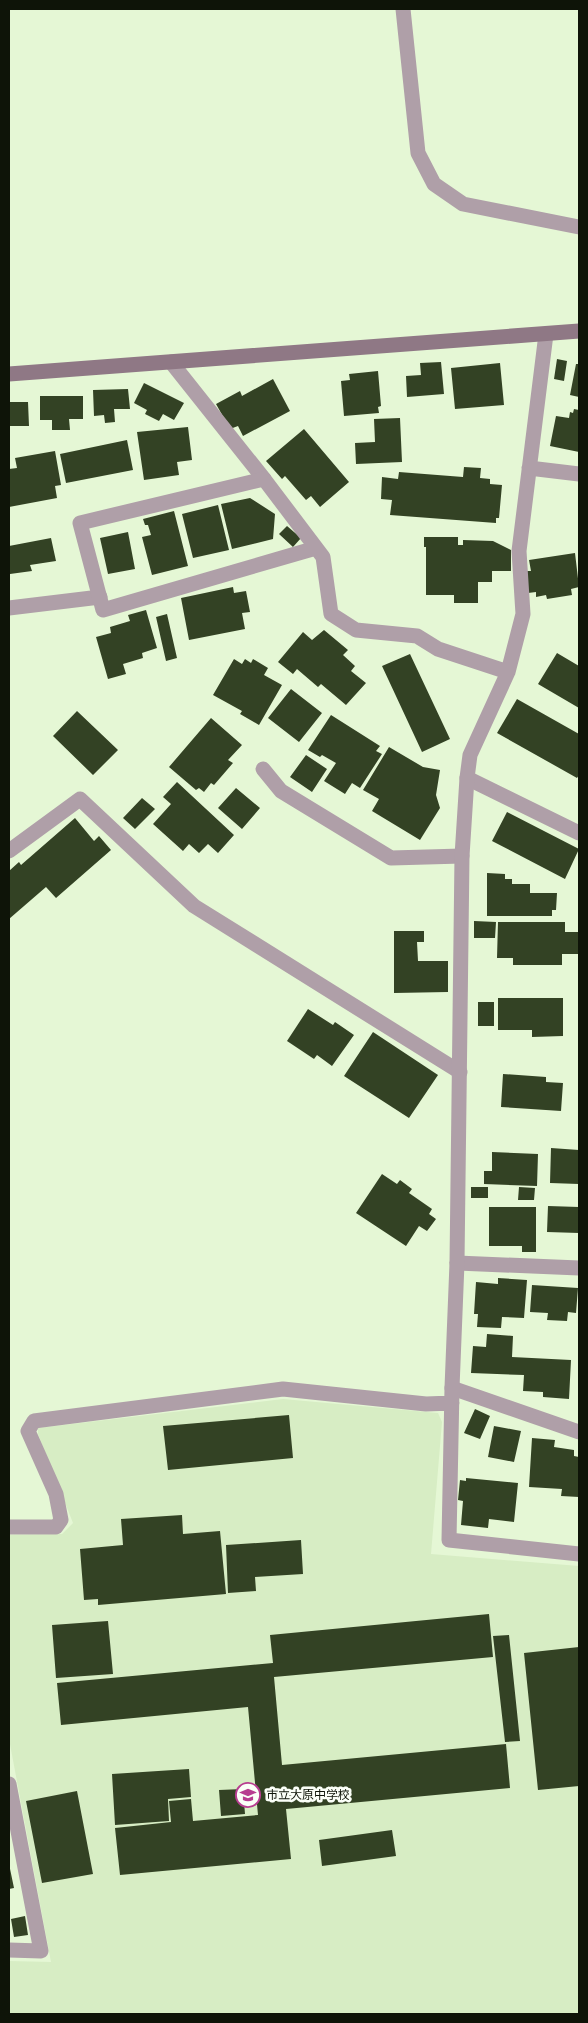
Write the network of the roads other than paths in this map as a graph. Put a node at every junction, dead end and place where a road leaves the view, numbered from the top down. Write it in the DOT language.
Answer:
graph roads {
  1 [pos="403,9"];
  2 [pos="579,227"];
  3 [pos="579,331"];
  4 [pos="546,334"];
  5 [pos="171,362"];
  6 [pos="9,374"];
  7 [pos="529,468"];
  8 [pos="579,474"];
  9 [pos="264,480"];
  10 [pos="316,548"];
  11 [pos="100,597"];
  12 [pos="9,608"];
  13 [pos="508,672"];
  14 [pos="263,769"];
  15 [pos="467,778"];
  16 [pos="579,833"];
  17 [pos="9,851"];
  18 [pos="462,856"];
  19 [pos="460,1072"];
  20 [pos="457,1263"];
  21 [pos="579,1268"];
  22 [pos="452,1395"];
  23 [pos="579,1432"];
  24 [pos="9,1527"];
  25 [pos="579,1554"];
  26 [pos="9,1784"];
  27 [pos="9,1950"];
  1 -- 2 [label="street"];
  3 -- 4 [label="street"];
  4 -- 5 [label="street"];
  4 -- 7 [label="street"];
  5 -- 6 [label="street"];
  5 -- 9 [label="street"];
  7 -- 8 [label="street"];
  7 -- 13 [label="street"];
  9 -- 10 [label="street"];
  9 -- 11 [label="street"];
  10 -- 11 [label="street"];
  10 -- 13 [label="street"];
  11 -- 12 [label="street"];
  13 -- 15 [label="street"];
  14 -- 18 [label="street"];
  15 -- 16 [label="street"];
  15 -- 18 [label="street"];
  17 -- 19 [label="street"];
  18 -- 19 [label="street"];
  19 -- 20 [label="street"];
  20 -- 21 [label="street"];
  20 -- 22 [label="street"];
  22 -- 23 [label="street"];
  22 -- 24 [label="street"];
  22 -- 25 [label="street"];
  26 -- 27 [label="street"];
}
